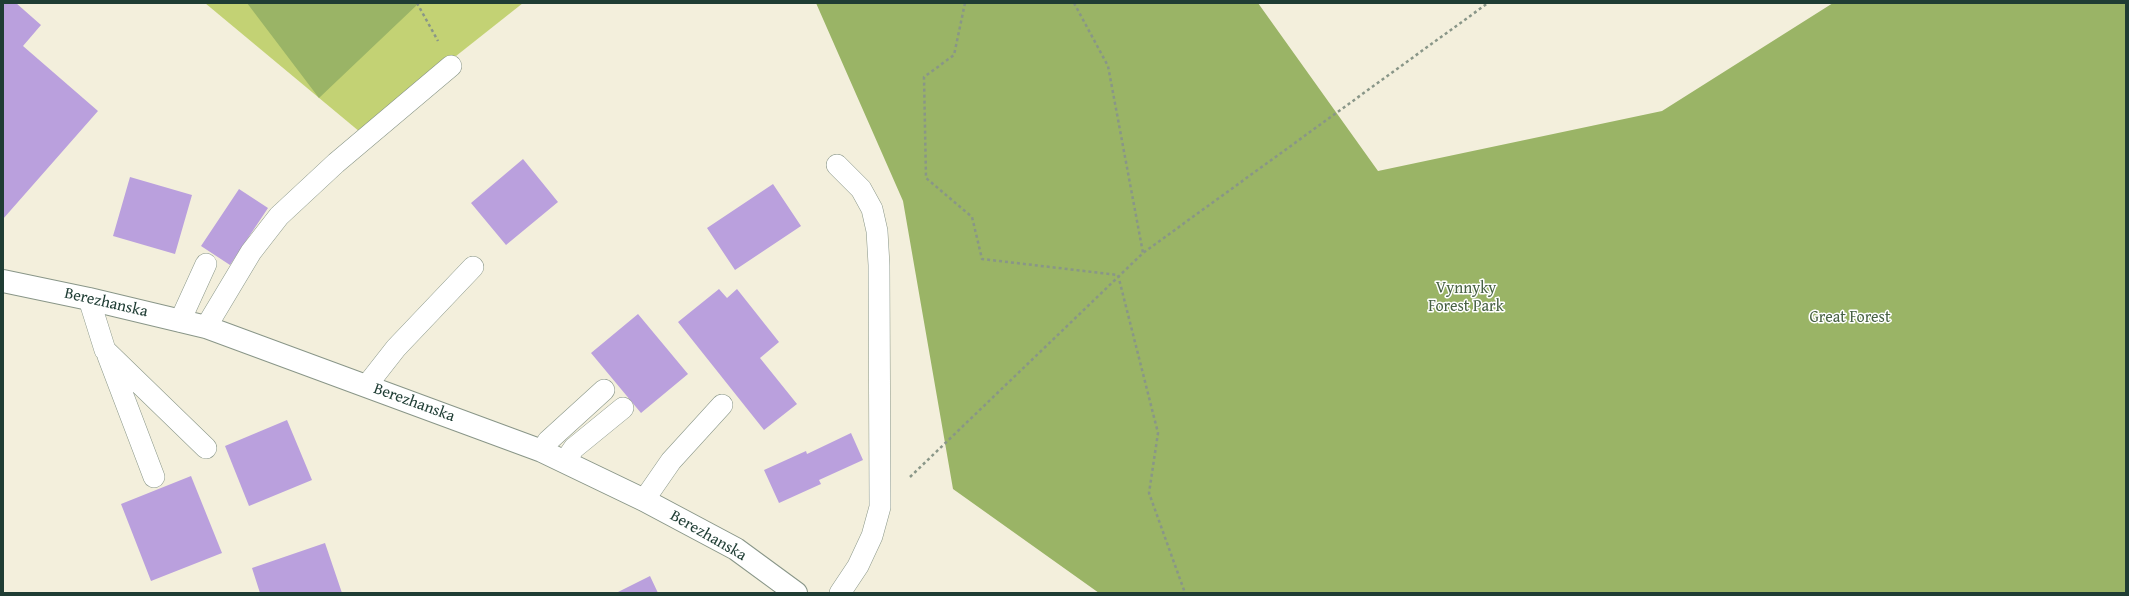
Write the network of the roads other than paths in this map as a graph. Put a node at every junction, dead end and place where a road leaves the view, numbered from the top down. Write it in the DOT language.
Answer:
graph roads {
  1 [pos="451,66"];
  2 [pos="837,165"];
  3 [pos="206,264"];
  4 [pos="473,266"];
  5 [pos="3,281"];
  6 [pos="89,299"];
  7 [pos="180,321"];
  8 [pos="206,327"];
  9 [pos="105,350"];
  10 [pos="368,385"];
  11 [pos="604,390"];
  12 [pos="722,405"];
  13 [pos="623,408"];
  14 [pos="206,448"];
  15 [pos="542,451"];
  16 [pos="565,461"];
  17 [pos="154,477"];
  18 [pos="644,500"];
  19 [pos="796,593"];
  20 [pos="840,593"];
  1 -- 8 [label="lane"];
  2 -- 20 [label="lane"];
  3 -- 7 [label="lane"];
  4 -- 10 [label="lane"];
  5 -- 6 [label="street, Berezhanska"];
  6 -- 7 [label="street, Berezhanska"];
  6 -- 9 [label="lane"];
  7 -- 8 [label="street, Berezhanska"];
  8 -- 10 [label="street, Berezhanska"];
  9 -- 14 [label="lane"];
  9 -- 17 [label="lane"];
  10 -- 15 [label="street, Berezhanska"];
  11 -- 15 [label="lane"];
  12 -- 18 [label="lane"];
  13 -- 16 [label="lane"];
  15 -- 16 [label="street, Berezhanska"];
  16 -- 18 [label="street, Berezhanska"];
  18 -- 19 [label="street, Berezhanska"];
}
